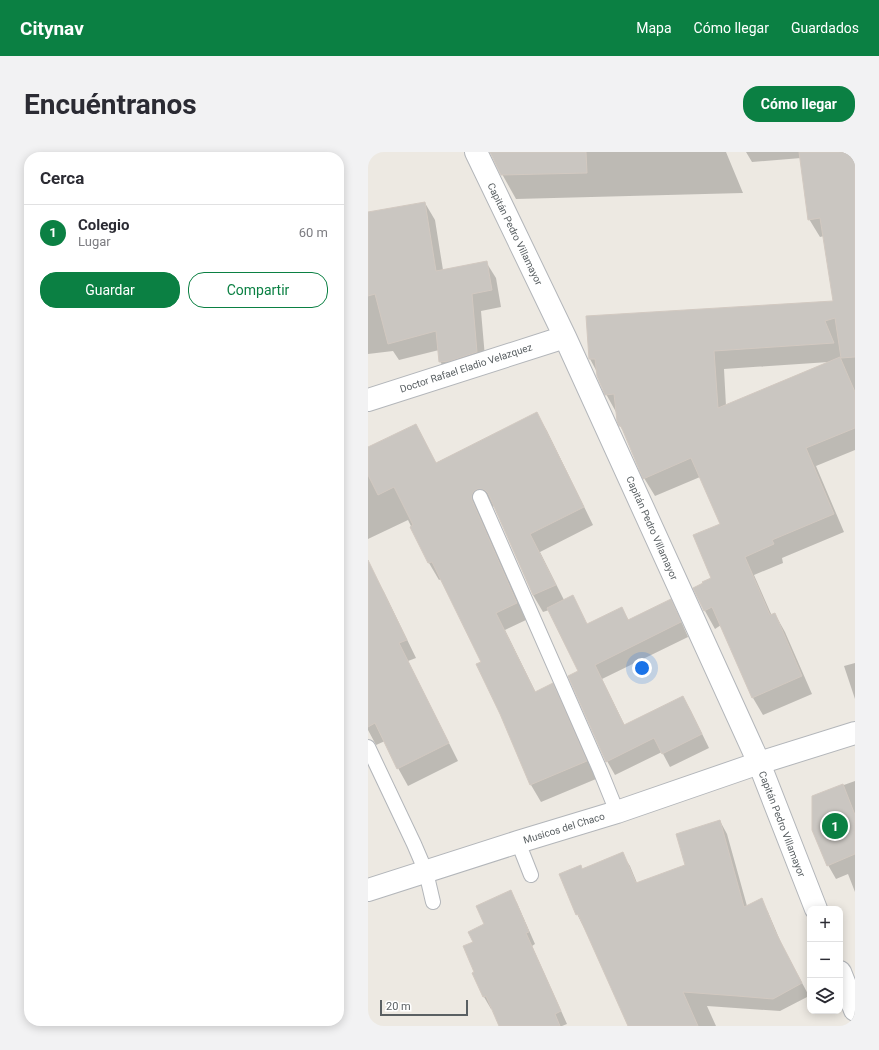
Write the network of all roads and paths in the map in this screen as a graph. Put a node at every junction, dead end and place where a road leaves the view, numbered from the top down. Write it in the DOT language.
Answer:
graph roads {
  1 [pos="476,152"];
  2 [pos="565,336"];
  3 [pos="368,400"];
  4 [pos="480,497"];
  5 [pos="855,733"];
  6 [pos="368,747"];
  7 [pos="759,763"];
  8 [pos="617,812"];
  9 [pos="518,842"];
  10 [pos="426,872"];
  11 [pos="531,874"];
  12 [pos="368,890"];
  13 [pos="433,902"];
  14 [pos="815,906"];
  15 [pos="842,978"];
  16 [pos="855,1010"];
  1 -- 2 [label="street, Capitán Pedro Villamayor"];
  2 -- 3 [label="street, Doctor Rafael Eladio Velazquez"];
  2 -- 7 [label="street, Capitán Pedro Villamayor"];
  4 -- 8 [label="lane"];
  5 -- 7 [label="street, Musicos del Chaco"];
  6 -- 10 [label="lane"];
  7 -- 8 [label="street, Musicos del Chaco"];
  7 -- 14 [label="street, Capitán Pedro Villamayor"];
  8 -- 9 [label="street, Musicos del Chaco"];
  9 -- 10 [label="street, Musicos del Chaco"];
  9 -- 11 [label="lane"];
  10 -- 12 [label="street, Musicos del Chaco"];
  10 -- 13 [label="lane"];
  15 -- 16 [label="street"];
}
